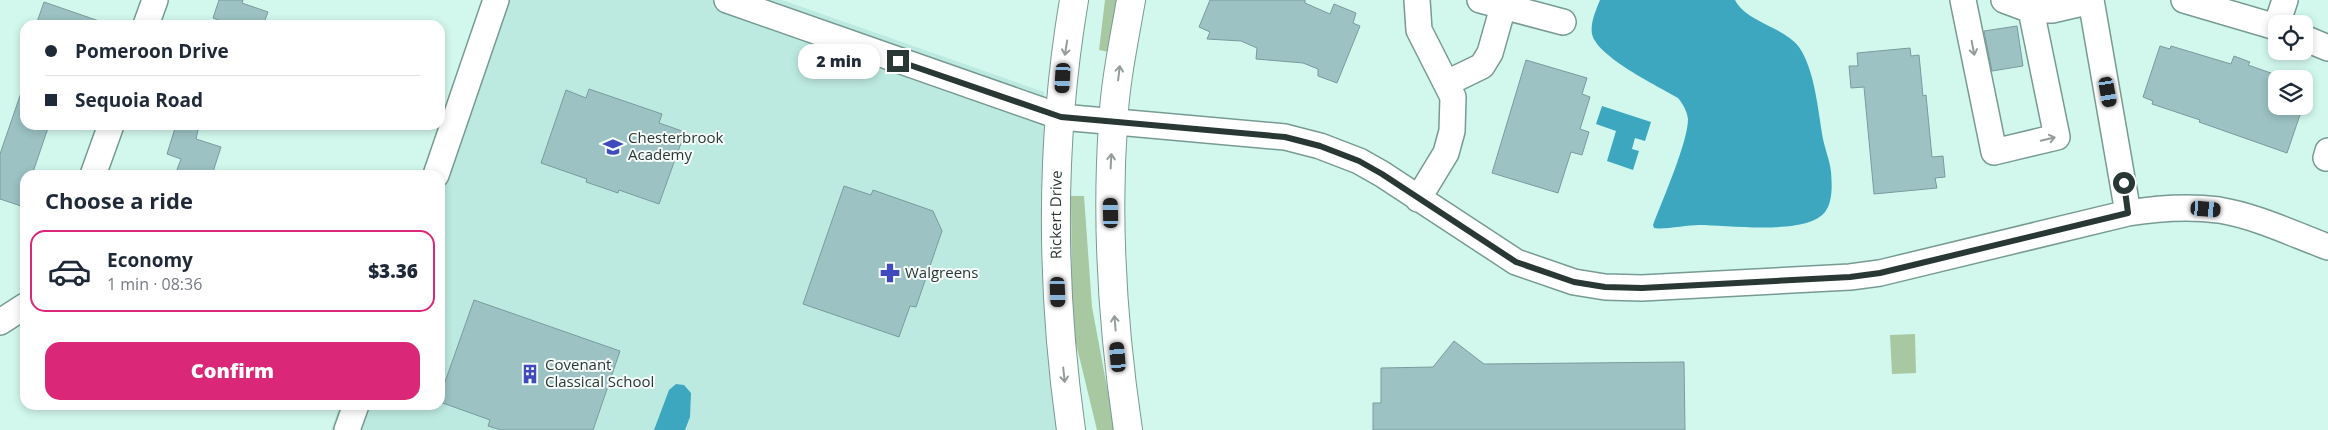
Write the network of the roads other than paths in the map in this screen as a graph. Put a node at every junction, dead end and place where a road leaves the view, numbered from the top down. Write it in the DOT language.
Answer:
graph roads {
  1 [pos="155,0"];
  2 [pos="496,0"];
  3 [pos="727,0"];
  4 [pos="1074,0"];
  5 [pos="1131,0"];
  6 [pos="1417,0"];
  7 [pos="1963,0"];
  8 [pos="2004,0"];
  9 [pos="2184,0"];
  10 [pos="2285,0"];
  11 [pos="2091,1"];
  12 [pos="1492,3"];
  13 [pos="2031,10"];
  14 [pos="2280,15"];
  15 [pos="148,20"];
  16 [pos="1563,22"];
  17 [pos="2268,24"];
  18 [pos="2313,42"];
  19 [pos="2328,48"];
  20 [pos="1447,83"];
  21 [pos="1061,117"];
  22 [pos="1113,122"];
  23 [pos="109,130"];
  24 [pos="95,170"];
  25 [pos="438,170"];
  26 [pos="1418,199"];
  27 [pos="2128,213"];
  28 [pos="2328,247"];
  29 [pos="20,309"];
  30 [pos="0,322"];
  31 [pos="354,410"];
  32 [pos="347,430"];
  33 [pos="1071,430"];
  34 [pos="1128,430"];
  1 -- 15 [label="street"];
  2 -- 25 [label="street"];
  3 -- 21 [label="street"];
  4 -- 21 [label="street, Rickert Drive, one-way"];
  22 -- 5 [label="street, one-way"];
  6 -- 20 [label="street"];
  7 -- 13 [label="street, one-way"];
  8 -- 13 [label="street"];
  9 -- 17 [label="street"];
  10 -- 14 [label="street"];
  11 -- 13 [label="street"];
  11 -- 27 [label="street"];
  12 -- 16 [label="street"];
  12 -- 20 [label="street"];
  18 -- 19 [label="street"];
  20 -- 26 [label="street"];
  21 -- 22 [label="street"];
  21 -- 33 [label="street, Rickert Drive, one-way"];
  22 -- 26 [label="street"];
  34 -- 22 [label="street, one-way"];
  23 -- 24 [label="street"];
  26 -- 27 [label="street"];
  27 -- 28 [label="street"];
  29 -- 30 [label="street"];
  31 -- 32 [label="street"];
}
